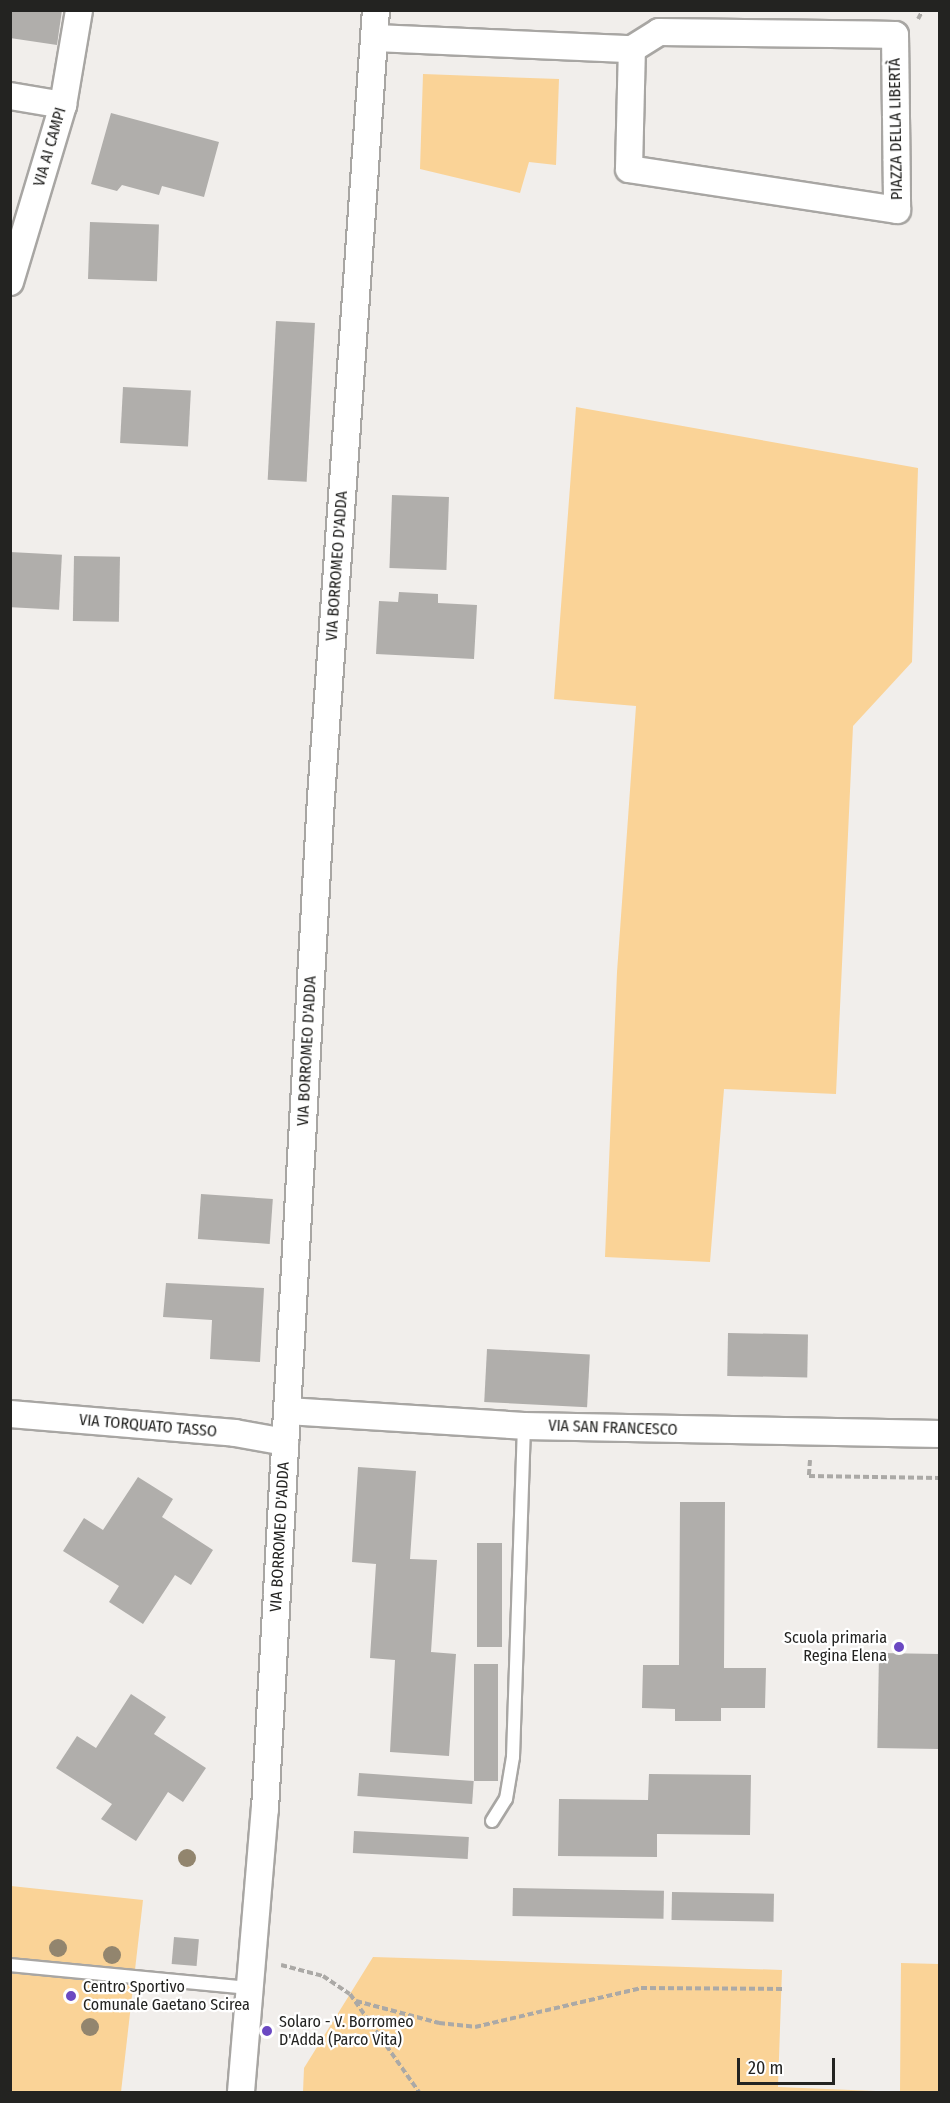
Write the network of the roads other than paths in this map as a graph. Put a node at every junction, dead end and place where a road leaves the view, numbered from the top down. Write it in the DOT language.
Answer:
graph roads {
  1 [pos="79,10"];
  2 [pos="376,10"];
  3 [pos="375,38"];
  4 [pos="632,49"];
  5 [pos="10,96"];
  6 [pos="63,105"];
  7 [pos="10,282"];
  8 [pos="287,1411"];
  9 [pos="10,1414"];
  10 [pos="525,1426"];
  11 [pos="939,1434"];
  12 [pos="285,1442"];
  13 [pos="492,1821"];
  14 [pos="10,1965"];
  15 [pos="251,1988"];
  16 [pos="241,2092"];
  1 -- 6 [label="street, VIA AI CAMPI"];
  2 -- 3 [label="street, VIA BORROMEO D'ADDA"];
  3 -- 4 [label="street"];
  3 -- 8 [label="street, VIA BORROMEO D'ADDA"];
  4 -- 4 [label="street, PIAZZA DELLA LIBERTÀ"];
  5 -- 6 [label="street"];
  6 -- 7 [label="street, VIA AI CAMPI"];
  8 -- 10 [label="street, VIA SAN FRANCESCO"];
  8 -- 12 [label="street, VIA BORROMEO D'ADDA"];
  9 -- 12 [label="street, VIA TORQUATO TASSO"];
  10 -- 11 [label="street, VIA SAN FRANCESCO"];
  10 -- 13 [label="lane"];
  12 -- 15 [label="street, VIA BORROMEO D'ADDA"];
  14 -- 15 [label="lane"];
  15 -- 16 [label="street, VIA BORROMEO D'ADDA"];
}
